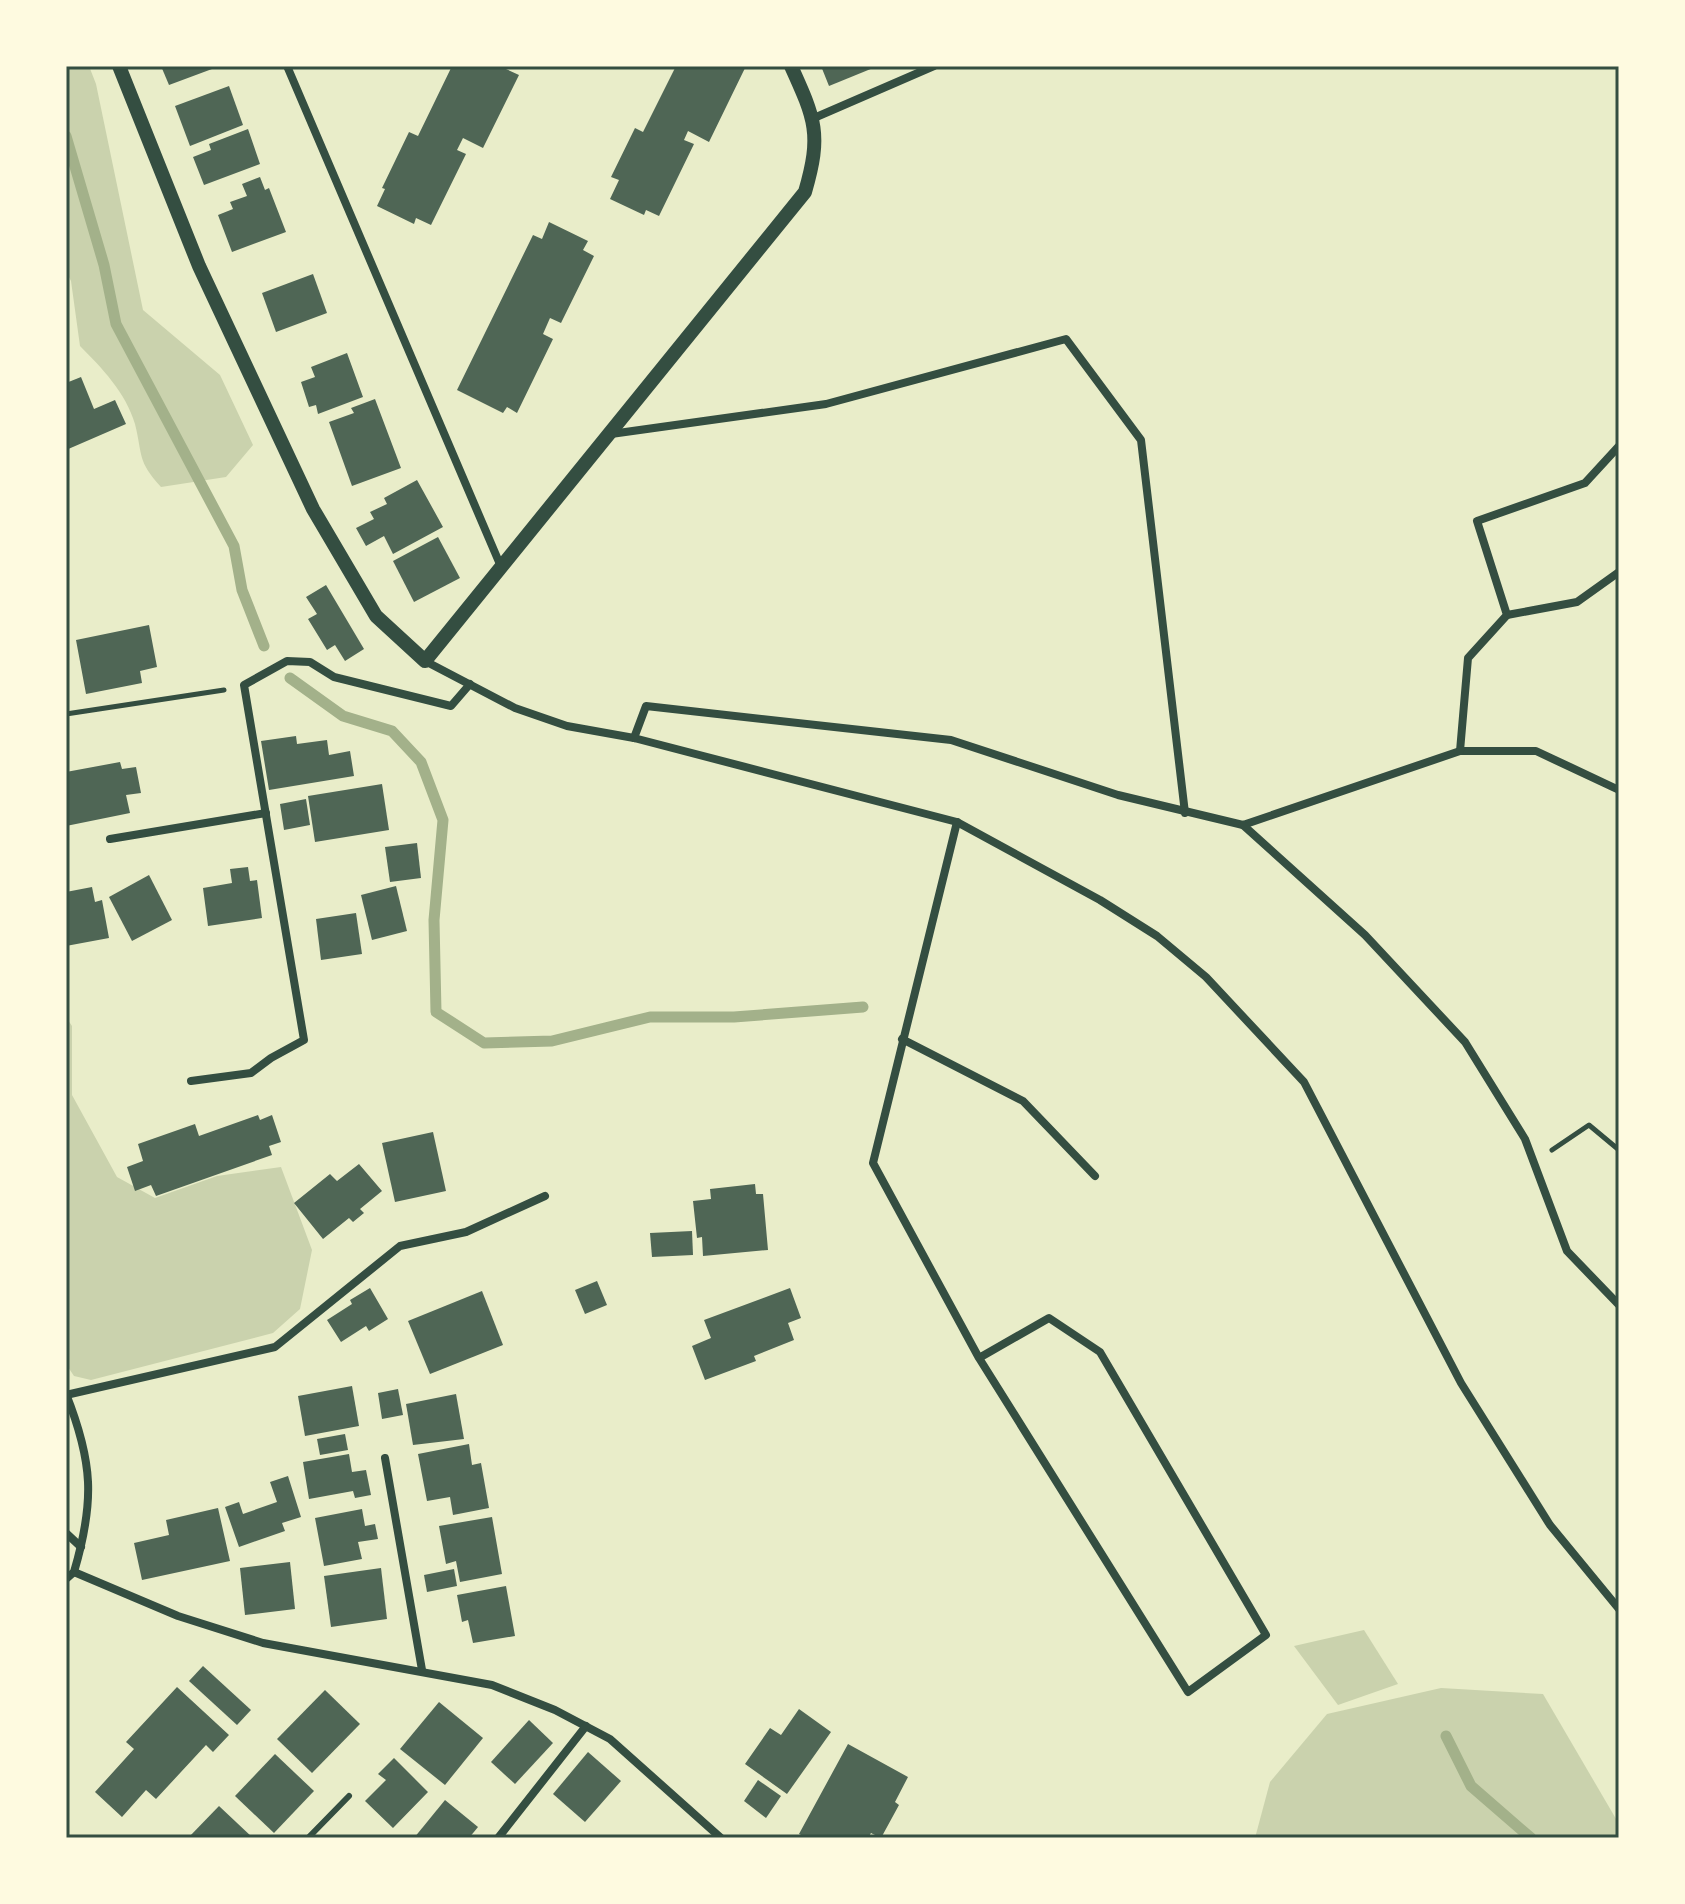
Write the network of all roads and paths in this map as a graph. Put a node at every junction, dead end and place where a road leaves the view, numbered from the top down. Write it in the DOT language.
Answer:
graph roads {
  1 [pos="119,66"];
  2 [pos="287,66"];
  3 [pos="791,66"];
  4 [pos="934,66"];
  5 [pos="814,118"];
  6 [pos="610,434"];
  7 [pos="1619,446"];
  8 [pos="502,569"];
  9 [pos="1619,572"];
  10 [pos="1507,615"];
  11 [pos="425,661"];
  12 [pos="470,684"];
  13 [pos="244,685"];
  14 [pos="66,714"];
  15 [pos="634,738"];
  16 [pos="1460,751"];
  17 [pos="1619,790"];
  18 [pos="266,813"];
  19 [pos="1185,813"];
  20 [pos="957,822"];
  21 [pos="1243,825"];
  22 [pos="110,839"];
  23 [pos="902,1039"];
  24 [pos="191,1081"];
  25 [pos="1619,1150"];
  26 [pos="1536,1161"];
  27 [pos="1095,1176"];
  28 [pos="545,1196"];
  29 [pos="1619,1305"];
  30 [pos="979,1358"];
  31 [pos="66,1395"];
  32 [pos="385,1458"];
  33 [pos="66,1533"];
  34 [pos="81,1547"];
  35 [pos="74,1572"];
  36 [pos="66,1579"];
  37 [pos="1619,1609"];
  38 [pos="422,1670"];
  39 [pos="586,1726"];
  40 [pos="349,1796"];
  41 [pos="308,1838"];
  42 [pos="498,1838"];
  43 [pos="721,1838"];
  1 -- 11 [label="street"];
  2 -- 8 [label="street"];
  3 -- 5 [label="street"];
  4 -- 5 [label="street"];
  5 -- 6 [label="street"];
  6 -- 8 [label="street"];
  6 -- 19 [label="street"];
  7 -- 10 [label="street"];
  8 -- 11 [label="street"];
  9 -- 10 [label="street"];
  10 -- 16 [label="street"];
  11 -- 12 [label="street"];
  12 -- 13 [label="street"];
  12 -- 15 [label="street"];
  13 -- 14 [label="path"];
  13 -- 18 [label="street"];
  15 -- 19 [label="street"];
  15 -- 20 [label="street"];
  16 -- 17 [label="street"];
  16 -- 21 [label="street"];
  18 -- 22 [label="street"];
  18 -- 24 [label="street"];
  19 -- 21 [label="street"];
  20 -- 23 [label="street"];
  20 -- 37 [label="street"];
  21 -- 26 [label="street"];
  23 -- 27 [label="street"];
  23 -- 30 [label="street"];
  25 -- 26 [label="path"];
  26 -- 29 [label="street"];
  28 -- 31 [label="street"];
  30 -- 30 [label="street"];
  31 -- 34 [label="street"];
  32 -- 38 [label="street"];
  33 -- 34 [label="street"];
  34 -- 35 [label="street"];
  35 -- 36 [label="street"];
  35 -- 38 [label="street"];
  38 -- 39 [label="street"];
  39 -- 42 [label="street"];
  39 -- 43 [label="street"];
  40 -- 41 [label="lane"];
}
